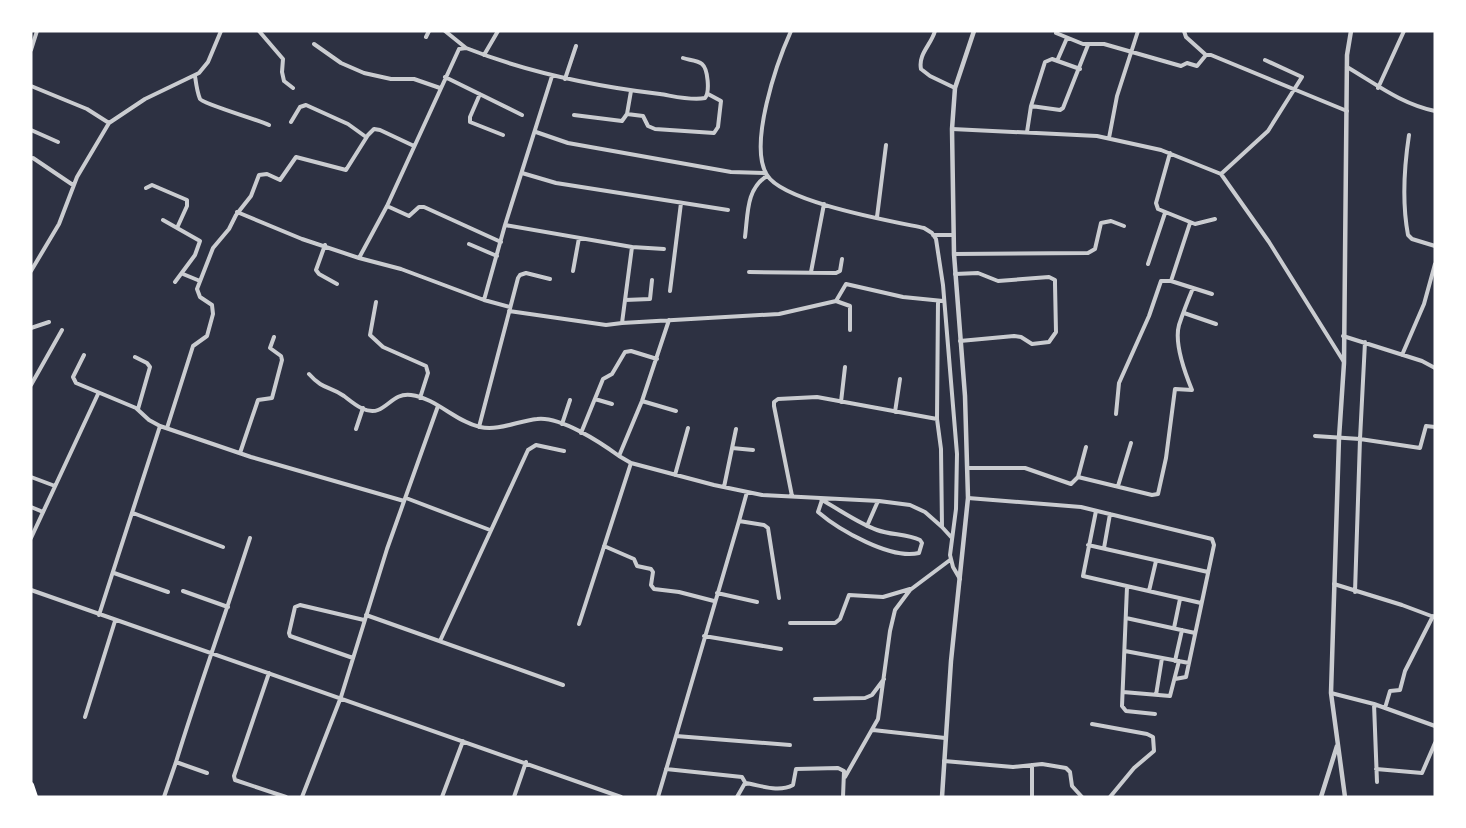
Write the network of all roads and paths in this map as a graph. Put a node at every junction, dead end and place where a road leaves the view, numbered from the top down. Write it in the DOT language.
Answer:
graph roads {
  1 [pos="37,31"];
  2 [pos="221,31"];
  3 [pos="259,31"];
  4 [pos="429,31"];
  5 [pos="445,31"];
  6 [pos="498,31"];
  7 [pos="791,31"];
  8 [pos="935,31"];
  9 [pos="974,31"];
  10 [pos="1138,31"];
  11 [pos="1184,31"];
  12 [pos="1351,31"];
  13 [pos="1404,31"];
  14 [pos="1056,33"];
  15 [pos="426,37"];
  16 [pos="1067,38"];
  17 [pos="314,44"];
  18 [pos="1088,45"];
  19 [pos="576,46"];
  20 [pos="466,48"];
  21 [pos="31,50"];
  22 [pos="1131,53"];
  23 [pos="484,55"];
  24 [pos="1206,56"];
  25 [pos="682,58"];
  26 [pos="1265,60"];
  27 [pos="1057,61"];
  28 [pos="1347,67"];
  29 [pos="1080,69"];
  30 [pos="195,76"];
  31 [pos="552,76"];
  32 [pos="445,78"];
  33 [pos="565,79"];
  34 [pos="31,86"];
  35 [pos="293,88"];
  36 [pos="440,88"];
  37 [pos="955,88"];
  38 [pos="1296,88"];
  39 [pos="1378,88"];
  40 [pos="631,91"];
  41 [pos="480,94"];
  42 [pos="708,94"];
  43 [pos="1031,106"];
  44 [pos="1347,111"];
  45 [pos="1435,112"];
  46 [pos="627,114"];
  47 [pos="522,115"];
  48 [pos="574,115"];
  49 [pos="291,122"];
  50 [pos="110,123"];
  51 [pos="269,125"];
  52 [pos="952,129"];
  53 [pos="31,130"];
  54 [pos="536,132"];
  55 [pos="1027,132"];
  56 [pos="503,135"];
  57 [pos="1409,135"];
  58 [pos="366,137"];
  59 [pos="1109,138"];
  60 [pos="58,142"];
  61 [pos="886,144"];
  62 [pos="414,146"];
  63 [pos="1170,154"];
  64 [pos="33,158"];
  65 [pos="522,173"];
  66 [pos="767,174"];
  67 [pos="1221,174"];
  68 [pos="73,185"];
  69 [pos="146,188"];
  70 [pos="681,203"];
  71 [pos="824,204"];
  72 [pos="387,206"];
  73 [pos="728,210"];
  74 [pos="237,212"];
  75 [pos="1165,213"];
  76 [pos="877,217"];
  77 [pos="163,220"];
  78 [pos="1215,220"];
  79 [pos="1190,223"];
  80 [pos="506,225"];
  81 [pos="1124,226"];
  82 [pos="177,228"];
  83 [pos="933,235"];
  84 [pos="953,235"];
  85 [pos="745,237"];
  86 [pos="579,238"];
  87 [pos="500,242"];
  88 [pos="469,244"];
  89 [pos="325,245"];
  90 [pos="1435,246"];
  91 [pos="632,247"];
  92 [pos="664,249"];
  93 [pos="954,254"];
  94 [pos="497,256"];
  95 [pos="359,258"];
  96 [pos="842,259"];
  97 [pos="1148,264"];
  98 [pos="1435,264"];
  99 [pos="31,271"];
  100 [pos="573,272"];
  101 [pos="749,272"];
  102 [pos="810,272"];
  103 [pos="183,274"];
  104 [pos="955,274"];
  105 [pos="550,279"];
  106 [pos="652,280"];
  107 [pos="200,281"];
  108 [pos="1171,281"];
  109 [pos="175,282"];
  110 [pos="337,284"];
  111 [pos="1193,288"];
  112 [pos="670,291"];
  113 [pos="1212,294"];
  114 [pos="484,300"];
  115 [pos="625,300"];
  116 [pos="836,301"];
  117 [pos="938,301"];
  118 [pos="943,301"];
  119 [pos="376,302"];
  120 [pos="510,309"];
  121 [pos="1184,313"];
  122 [pos="669,320"];
  123 [pos="49,322"];
  124 [pos="622,323"];
  125 [pos="1216,324"];
  126 [pos="31,328"];
  127 [pos="62,330"];
  128 [pos="850,330"];
  129 [pos="1343,336"];
  130 [pos="274,337"];
  131 [pos="960,340"];
  132 [pos="1365,342"];
  133 [pos="1402,354"];
  134 [pos="84,355"];
  135 [pos="134,357"];
  136 [pos="657,360"];
  137 [pos="1344,363"];
  138 [pos="845,367"];
  139 [pos="1435,368"];
  140 [pos="310,374"];
  141 [pos="900,379"];
  142 [pos="31,385"];
  143 [pos="98,394"];
  144 [pos="420,398"];
  145 [pos="595,399"];
  146 [pos="570,400"];
  147 [pos="642,401"];
  148 [pos="841,402"];
  149 [pos="612,404"];
  150 [pos="438,406"];
  151 [pos="363,408"];
  152 [pos="138,409"];
  153 [pos="676,411"];
  154 [pos="896,412"];
  155 [pos="1116,414"];
  156 [pos="937,420"];
  157 [pos="562,424"];
  158 [pos="160,426"];
  159 [pos="479,427"];
  160 [pos="1435,427"];
  161 [pos="167,428"];
  162 [pos="688,428"];
  163 [pos="736,429"];
  164 [pos="356,430"];
  165 [pos="581,433"];
  166 [pos="1315,436"];
  167 [pos="1340,438"];
  168 [pos="1360,439"];
  169 [pos="1131,443"];
  170 [pos="1086,447"];
  171 [pos="732,448"];
  172 [pos="753,450"];
  173 [pos="564,451"];
  174 [pos="240,453"];
  175 [pos="619,456"];
  176 [pos="631,462"];
  177 [pos="968,468"];
  178 [pos="675,475"];
  179 [pos="31,477"];
  180 [pos="1078,477"];
  181 [pos="55,486"];
  182 [pos="1118,486"];
  183 [pos="724,487"];
  184 [pos="747,492"];
  185 [pos="792,496"];
  186 [pos="820,498"];
  187 [pos="968,498"];
  188 [pos="405,500"];
  189 [pos="878,501"];
  190 [pos="31,507"];
  191 [pos="1096,510"];
  192 [pos="43,512"];
  193 [pos="133,512"];
  194 [pos="1110,514"];
  195 [pos="739,521"];
  196 [pos="867,526"];
  197 [pos="942,527"];
  198 [pos="490,530"];
  199 [pos="31,538"];
  200 [pos="250,538"];
  201 [pos="952,538"];
  202 [pos="1088,545"];
  203 [pos="604,546"];
  204 [pos="223,548"];
  205 [pos="1104,548"];
  206 [pos="950,560"];
  207 [pos="1156,561"];
  208 [pos="1208,572"];
  209 [pos="114,573"];
  210 [pos="960,579"];
  211 [pos="1334,584"];
  212 [pos="1127,587"];
  213 [pos="913,588"];
  214 [pos="31,590"];
  215 [pos="168,592"];
  216 [pos="183,592"];
  217 [pos="1149,592"];
  218 [pos="1355,592"];
  219 [pos="717,593"];
  220 [pos="779,598"];
  221 [pos="1180,598"];
  222 [pos="714,602"];
  223 [pos="757,602"];
  224 [pos="1201,603"];
  225 [pos="228,607"];
  226 [pos="366,615"];
  227 [pos="99,616"];
  228 [pos="1434,617"];
  229 [pos="1126,618"];
  230 [pos="364,620"];
  231 [pos="115,621"];
  232 [pos="579,624"];
  233 [pos="790,624"];
  234 [pos="1174,628"];
  235 [pos="1182,630"];
  236 [pos="1195,633"];
  237 [pos="704,636"];
  238 [pos="440,641"];
  239 [pos="781,649"];
  240 [pos="1125,651"];
  241 [pos="210,653"];
  242 [pos="352,658"];
  243 [pos="1162,658"];
  244 [pos="1177,661"];
  245 [pos="1189,663"];
  246 [pos="269,673"];
  247 [pos="884,679"];
  248 [pos="1176,679"];
  249 [pos="563,685"];
  250 [pos="1123,692"];
  251 [pos="1331,693"];
  252 [pos="1156,695"];
  253 [pos="340,697"];
  254 [pos="815,699"];
  255 [pos="1374,704"];
  256 [pos="1385,708"];
  257 [pos="1155,714"];
  258 [pos="85,717"];
  259 [pos="1092,724"];
  260 [pos="1435,726"];
  261 [pos="873,730"];
  262 [pos="676,736"];
  263 [pos="945,738"];
  264 [pos="463,741"];
  265 [pos="1435,743"];
  266 [pos="1338,744"];
  267 [pos="790,745"];
  268 [pos="944,761"];
  269 [pos="176,762"];
  270 [pos="526,762"];
  271 [pos="1032,765"];
  272 [pos="666,769"];
  273 [pos="1376,769"];
  274 [pos="207,773"];
  275 [pos="845,777"];
  276 [pos="1377,782"];
  277 [pos="746,784"];
  278 [pos="31,785"];
  279 [pos="942,788"];
  280 [pos="35,797"];
  281 [pos="164,797"];
  282 [pos="286,797"];
  283 [pos="302,797"];
  284 [pos="442,797"];
  285 [pos="514,797"];
  286 [pos="621,797"];
  287 [pos="658,797"];
  288 [pos="737,797"];
  289 [pos="843,797"];
  290 [pos="942,797"];
  291 [pos="947,797"];
  292 [pos="1032,797"];
  293 [pos="1082,797"];
  294 [pos="1110,797"];
  295 [pos="1321,797"];
  296 [pos="1345,797"];
  1 -- 21 [label="street"];
  2 -- 30 [label="street"];
  3 -- 35 [label="street"];
  4 -- 15 [label="street"];
  5 -- 20 [label="street"];
  6 -- 23 [label="street"];
  7 -- 66 [label="street"];
  8 -- 37 [label="street"];
  9 -- 37 [label="street"];
  10 -- 22 [label="street"];
  11 -- 24 [label="street"];
  12 -- 28 [label="street"];
  13 -- 39 [label="street"];
  14 -- 16 [label="street"];
  16 -- 18 [label="street"];
  16 -- 27 [label="street"];
  17 -- 36 [label="street"];
  18 -- 22 [label="street"];
  18 -- 29 [label="street"];
  19 -- 33 [label="street"];
  20 -- 23 [label="street"];
  20 -- 32 [label="street"];
  22 -- 24 [label="street"];
  22 -- 59 [label="street"];
  23 -- 31 [label="street"];
  24 -- 38 [label="street"];
  25 -- 42 [label="street"];
  26 -- 38 [label="street"];
  27 -- 29 [label="street"];
  27 -- 43 [label="street"];
  28 -- 39 [label="street"];
  28 -- 44 [label="street"];
  29 -- 43 [label="street"];
  30 -- 50 [label="street"];
  30 -- 51 [label="street"];
  31 -- 33 [label="street"];
  31 -- 54 [label="street"];
  32 -- 36 [label="street"];
  32 -- 41 [label="street"];
  33 -- 40 [label="street"];
  34 -- 50 [label="street"];
  36 -- 62 [label="street"];
  37 -- 52 [label="street"];
  38 -- 44 [label="street"];
  38 -- 67 [label="street"];
  39 -- 45 [label="street"];
  40 -- 42 [label="street"];
  40 -- 46 [label="street"];
  41 -- 47 [label="street"];
  41 -- 56 [label="street"];
  42 -- 46 [label="street"];
  43 -- 55 [label="street"];
  44 -- 129 [label="street"];
  46 -- 48 [label="street"];
  49 -- 58 [label="street"];
  50 -- 68 [label="street"];
  52 -- 55 [label="street"];
  52 -- 84 [label="street"];
  53 -- 60 [label="street"];
  54 -- 65 [label="street"];
  54 -- 66 [label="street"];
  55 -- 59 [label="street"];
  57 -- 90 [label="street"];
  58 -- 62 [label="street"];
  58 -- 74 [label="street"];
  59 -- 63 [label="street"];
  61 -- 76 [label="street"];
  62 -- 72 [label="street"];
  63 -- 67 [label="street"];
  63 -- 75 [label="street"];
  64 -- 68 [label="street"];
  65 -- 70 [label="street"];
  65 -- 80 [label="street"];
  66 -- 71 [label="street"];
  66 -- 85 [label="street"];
  67 -- 137 [label="street"];
  68 -- 99 [label="street"];
  69 -- 82 [label="street"];
  70 -- 73 [label="street"];
  70 -- 112 [label="street"];
  71 -- 76 [label="street"];
  71 -- 102 [label="street"];
  72 -- 87 [label="street"];
  72 -- 95 [label="street"];
  74 -- 89 [label="street"];
  74 -- 107 [label="street"];
  75 -- 79 [label="street"];
  75 -- 97 [label="street"];
  76 -- 83 [label="street"];
  77 -- 82 [label="street"];
  78 -- 79 [label="street"];
  79 -- 108 [label="street"];
  80 -- 86 [label="street"];
  80 -- 87 [label="street"];
  81 -- 93 [label="street"];
  82 -- 103 [label="street"];
  83 -- 84 [label="street"];
  83 -- 118 [label="street"];
  84 -- 93 [label="street"];
  86 -- 91 [label="street"];
  86 -- 100 [label="street"];
  87 -- 94 [label="street"];
  88 -- 94 [label="street"];
  89 -- 95 [label="street"];
  89 -- 110 [label="street"];
  91 -- 92 [label="street"];
  91 -- 115 [label="street"];
  93 -- 104 [label="street"];
  94 -- 114 [label="street"];
  95 -- 114 [label="street"];
  96 -- 102 [label="street"];
  98 -- 133 [label="street"];
  101 -- 102 [label="street"];
  103 -- 107 [label="street"];
  103 -- 109 [label="street"];
  104 -- 131 [label="street"];
  104 -- 131 [label="street"];
  105 -- 120 [label="street"];
  106 -- 115 [label="street"];
  107 -- 161 [label="street"];
  108 -- 111 [label="street"];
  108 -- 155 [label="street"];
  111 -- 113 [label="street"];
  111 -- 121 [label="street"];
  114 -- 120 [label="street"];
  115 -- 124 [label="street"];
  116 -- 117 [label="street"];
  116 -- 122 [label="street"];
  116 -- 128 [label="street"];
  117 -- 118 [label="street"];
  117 -- 156 [label="street"];
  118 -- 201 [label="street"];
  119 -- 144 [label="street"];
  120 -- 124 [label="street"];
  120 -- 159 [label="street"];
  121 -- 125 [label="street"];
  121 -- 182 [label="street"];
  122 -- 124 [label="street"];
  122 -- 136 [label="street"];
  123 -- 126 [label="street"];
  127 -- 142 [label="street"];
  129 -- 132 [label="street"];
  129 -- 137 [label="street"];
  130 -- 174 [label="street"];
  131 -- 177 [label="street"];
  132 -- 133 [label="street"];
  132 -- 168 [label="street"];
  133 -- 139 [label="street"];
  134 -- 143 [label="street"];
  135 -- 152 [label="street"];
  136 -- 145 [label="street"];
  136 -- 147 [label="street"];
  137 -- 167 [label="street"];
  138 -- 148 [label="street"];
  140 -- 151 [label="street"];
  141 -- 154 [label="street"];
  143 -- 152 [label="street"];
  143 -- 181 [label="street"];
  144 -- 150 [label="street"];
  144 -- 151 [label="street"];
  145 -- 149 [label="street"];
  145 -- 165 [label="street"];
  146 -- 157 [label="street"];
  147 -- 153 [label="street"];
  147 -- 175 [label="street"];
  148 -- 154 [label="street"];
  148 -- 185 [label="street"];
  150 -- 159 [label="street"];
  150 -- 188 [label="street"];
  151 -- 164 [label="street"];
  152 -- 158 [label="street"];
  154 -- 156 [label="street"];
  156 -- 197 [label="street"];
  157 -- 159 [label="street"];
  157 -- 165 [label="street"];
  158 -- 161 [label="street"];
  158 -- 193 [label="street"];
  160 -- 168 [label="street"];
  161 -- 174 [label="street"];
  162 -- 178 [label="street"];
  163 -- 171 [label="street"];
  165 -- 175 [label="street"];
  166 -- 167 [label="street"];
  167 -- 168 [label="street"];
  167 -- 211 [label="street"];
  168 -- 218 [label="street"];
  169 -- 182 [label="street"];
  170 -- 180 [label="street"];
  171 -- 172 [label="street"];
  171 -- 183 [label="street"];
  173 -- 198 [label="street"];
  174 -- 188 [label="street"];
  175 -- 176 [label="street"];
  176 -- 178 [label="street"];
  176 -- 203 [label="street"];
  177 -- 180 [label="street"];
  177 -- 187 [label="street"];
  178 -- 183 [label="street"];
  179 -- 181 [label="street"];
  180 -- 182 [label="street"];
  181 -- 192 [label="street"];
  183 -- 184 [label="street"];
  184 -- 185 [label="street"];
  184 -- 195 [label="street"];
  185 -- 186 [label="street"];
  186 -- 189 [label="street"];
  186 -- 196 [label="street"];
  186 -- 196 [label="street"];
  187 -- 191 [label="street"];
  187 -- 210 [label="street"];
  188 -- 198 [label="street"];
  188 -- 226 [label="street"];
  189 -- 196 [label="street"];
  189 -- 197 [label="street"];
  190 -- 192 [label="street"];
  191 -- 194 [label="street"];
  191 -- 202 [label="street"];
  192 -- 199 [label="street"];
  193 -- 204 [label="street"];
  193 -- 209 [label="street"];
  194 -- 205 [label="street"];
  194 -- 208 [label="street"];
  195 -- 219 [label="street"];
  195 -- 220 [label="street"];
  197 -- 201 [label="street"];
  198 -- 238 [label="street"];
  200 -- 225 [label="street"];
  201 -- 206 [label="street"];
  202 -- 205 [label="street"];
  202 -- 212 [label="street"];
  203 -- 222 [label="street"];
  203 -- 232 [label="street"];
  205 -- 207 [label="street"];
  206 -- 210 [label="street"];
  206 -- 213 [label="street"];
  207 -- 208 [label="street"];
  207 -- 217 [label="street"];
  208 -- 224 [label="street"];
  209 -- 215 [label="street"];
  209 -- 227 [label="street"];
  210 -- 263 [label="street"];
  211 -- 218 [label="street"];
  211 -- 251 [label="street"];
  212 -- 217 [label="street"];
  212 -- 229 [label="street"];
  213 -- 233 [label="street"];
  213 -- 247 [label="street"];
  214 -- 227 [label="street"];
  216 -- 225 [label="street"];
  217 -- 221 [label="street"];
  218 -- 228 [label="street"];
  219 -- 222 [label="street"];
  219 -- 223 [label="street"];
  221 -- 224 [label="street"];
  221 -- 234 [label="street"];
  222 -- 237 [label="street"];
  224 -- 236 [label="street"];
  225 -- 241 [label="street"];
  226 -- 230 [label="street"];
  226 -- 238 [label="street"];
  227 -- 231 [label="street"];
  228 -- 256 [label="street"];
  229 -- 234 [label="street"];
  229 -- 240 [label="street"];
  230 -- 242 [label="street"];
  230 -- 242 [label="street"];
  231 -- 241 [label="street"];
  231 -- 258 [label="street"];
  234 -- 235 [label="street"];
  235 -- 236 [label="street"];
  235 -- 244 [label="street"];
  236 -- 245 [label="street"];
  237 -- 239 [label="street"];
  237 -- 262 [label="street"];
  238 -- 249 [label="street"];
  240 -- 243 [label="street"];
  240 -- 250 [label="street"];
  241 -- 246 [label="street"];
  241 -- 269 [label="street"];
  242 -- 253 [label="street"];
  243 -- 244 [label="street"];
  243 -- 252 [label="street"];
  244 -- 245 [label="street"];
  244 -- 248 [label="street"];
  245 -- 248 [label="street"];
  246 -- 253 [label="street"];
  246 -- 282 [label="street"];
  247 -- 254 [label="street"];
  247 -- 261 [label="street"];
  248 -- 252 [label="street"];
  250 -- 252 [label="street"];
  250 -- 257 [label="street"];
  251 -- 255 [label="street"];
  251 -- 266 [label="street"];
  253 -- 264 [label="street"];
  253 -- 283 [label="street"];
  255 -- 256 [label="street"];
  255 -- 273 [label="street"];
  256 -- 260 [label="street"];
  259 -- 294 [label="street"];
  261 -- 263 [label="street"];
  261 -- 275 [label="street"];
  262 -- 267 [label="street"];
  262 -- 272 [label="street"];
  263 -- 268 [label="street"];
  264 -- 270 [label="street"];
  264 -- 284 [label="street"];
  265 -- 273 [label="street"];
  266 -- 295 [label="street"];
  266 -- 296 [label="street"];
  268 -- 271 [label="street"];
  268 -- 279 [label="street"];
  269 -- 274 [label="street"];
  269 -- 281 [label="street"];
  270 -- 285 [label="street"];
  270 -- 286 [label="street"];
  271 -- 292 [label="street"];
  271 -- 293 [label="street"];
  272 -- 277 [label="street"];
  272 -- 287 [label="street"];
  273 -- 276 [label="street"];
  275 -- 277 [label="street"];
  275 -- 289 [label="street"];
  277 -- 288 [label="street"];
  278 -- 280 [label="highway"];
  279 -- 290 [label="street"];
  279 -- 291 [label="street"];
}
